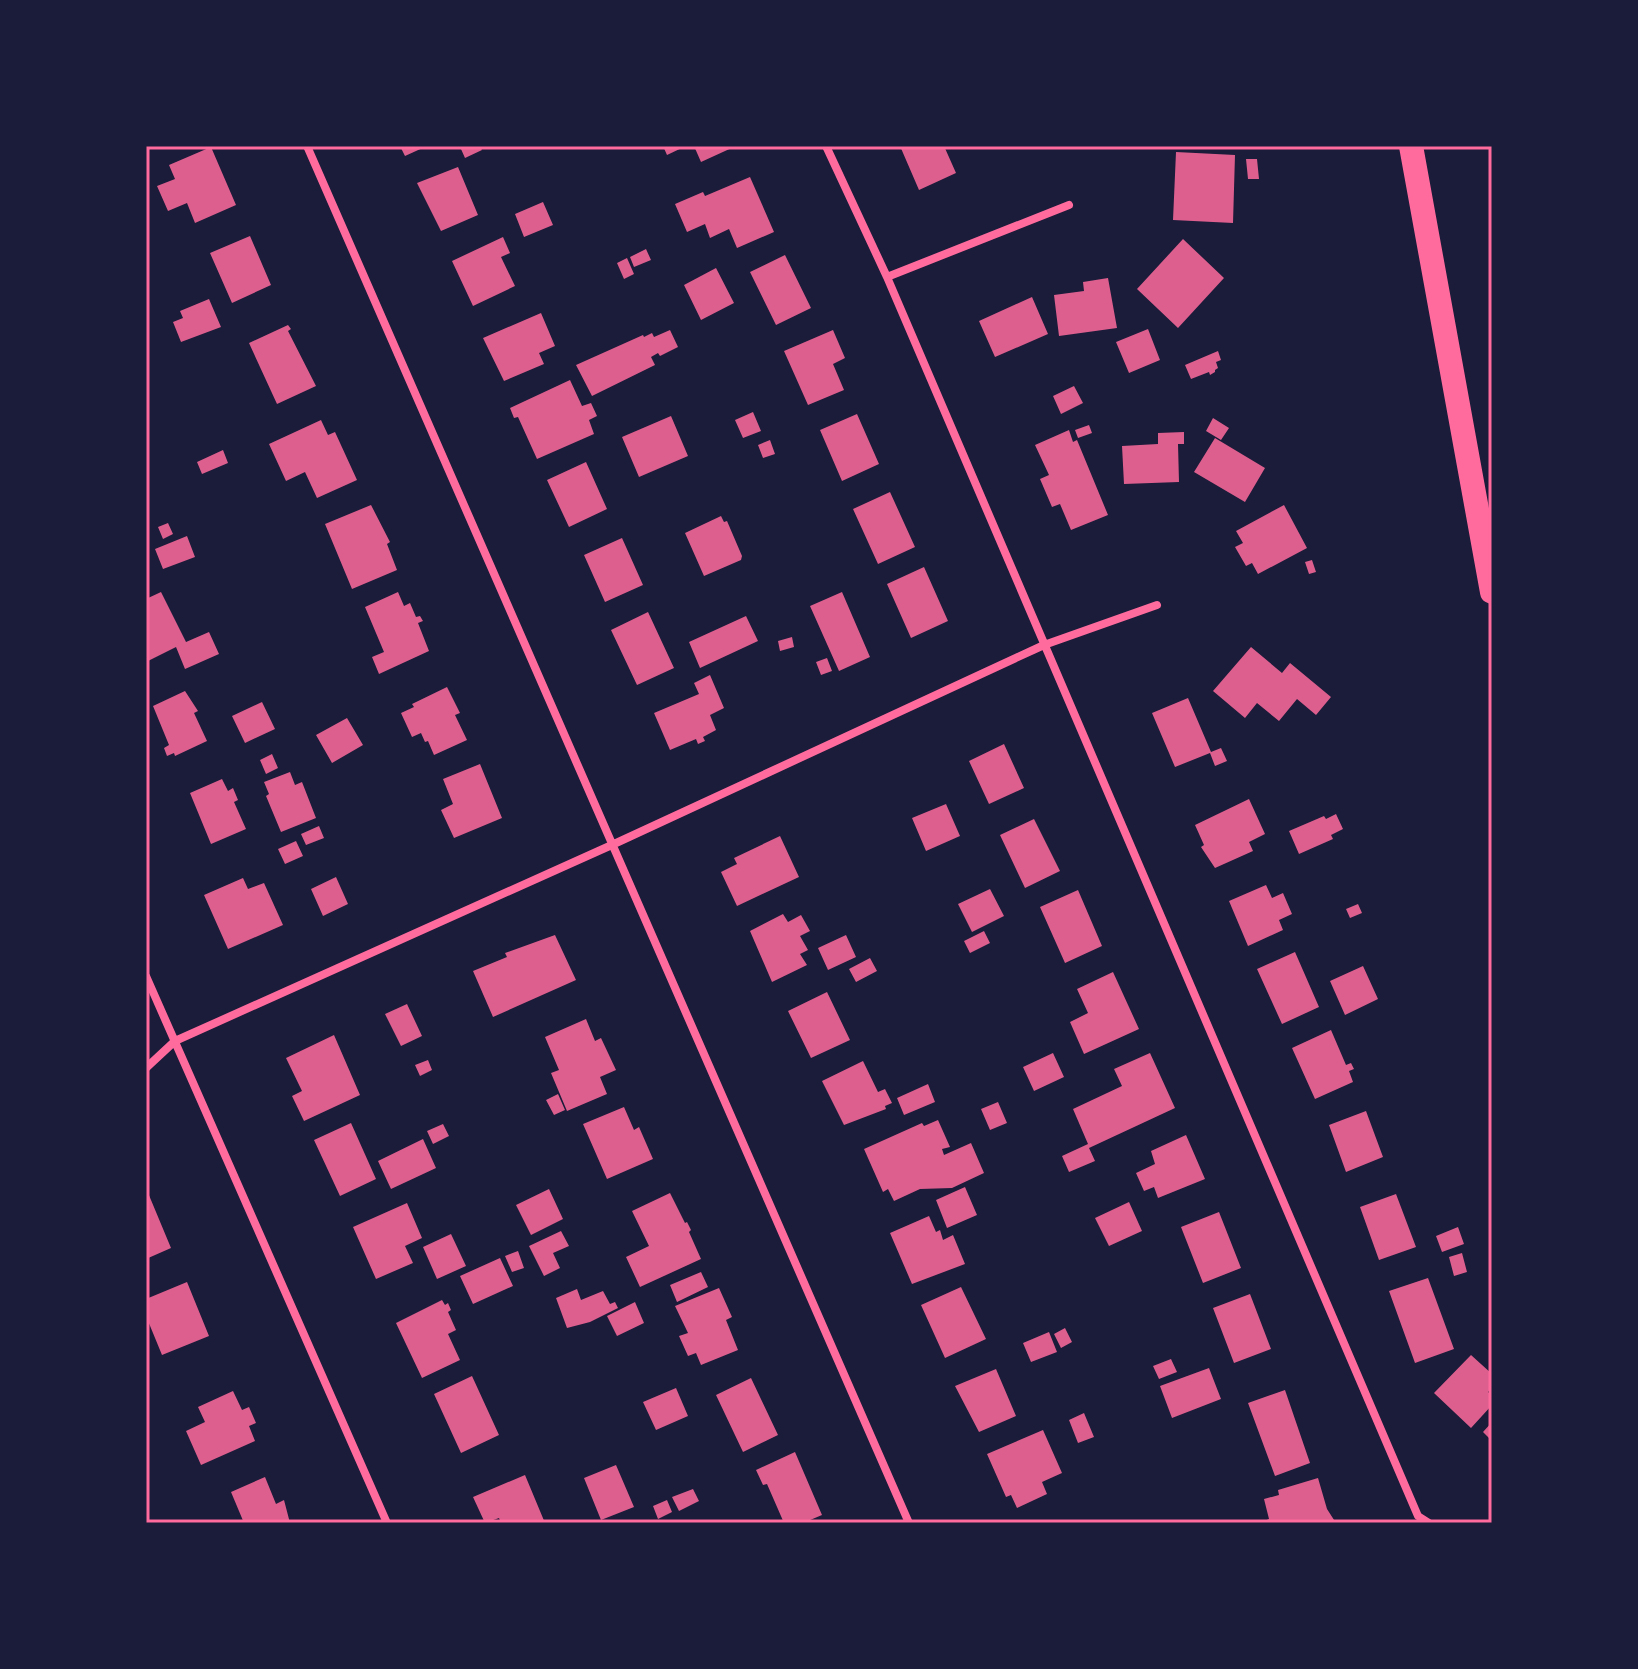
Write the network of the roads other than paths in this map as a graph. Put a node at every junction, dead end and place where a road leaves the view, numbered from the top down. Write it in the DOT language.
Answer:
graph roads {
  1 [pos="307,146"];
  2 [pos="826,146"];
  3 [pos="1411,146"];
  4 [pos="1069,205"];
  5 [pos="887,277"];
  6 [pos="1492,592"];
  7 [pos="1157,605"];
  8 [pos="1044,645"];
  9 [pos="614,844"];
  10 [pos="146,976"];
  11 [pos="175,1041"];
  12 [pos="146,1068"];
  13 [pos="387,1523"];
  14 [pos="909,1523"];
  15 [pos="1429,1523"];
  1 -- 9 [label="street"];
  2 -- 5 [label="street"];
  3 -- 6 [label="highway"];
  4 -- 5 [label="street"];
  5 -- 8 [label="street"];
  7 -- 8 [label="street"];
  8 -- 9 [label="street"];
  8 -- 15 [label="street"];
  9 -- 11 [label="street"];
  9 -- 14 [label="street"];
  10 -- 11 [label="street"];
  11 -- 12 [label="street"];
  11 -- 13 [label="street"];
}
